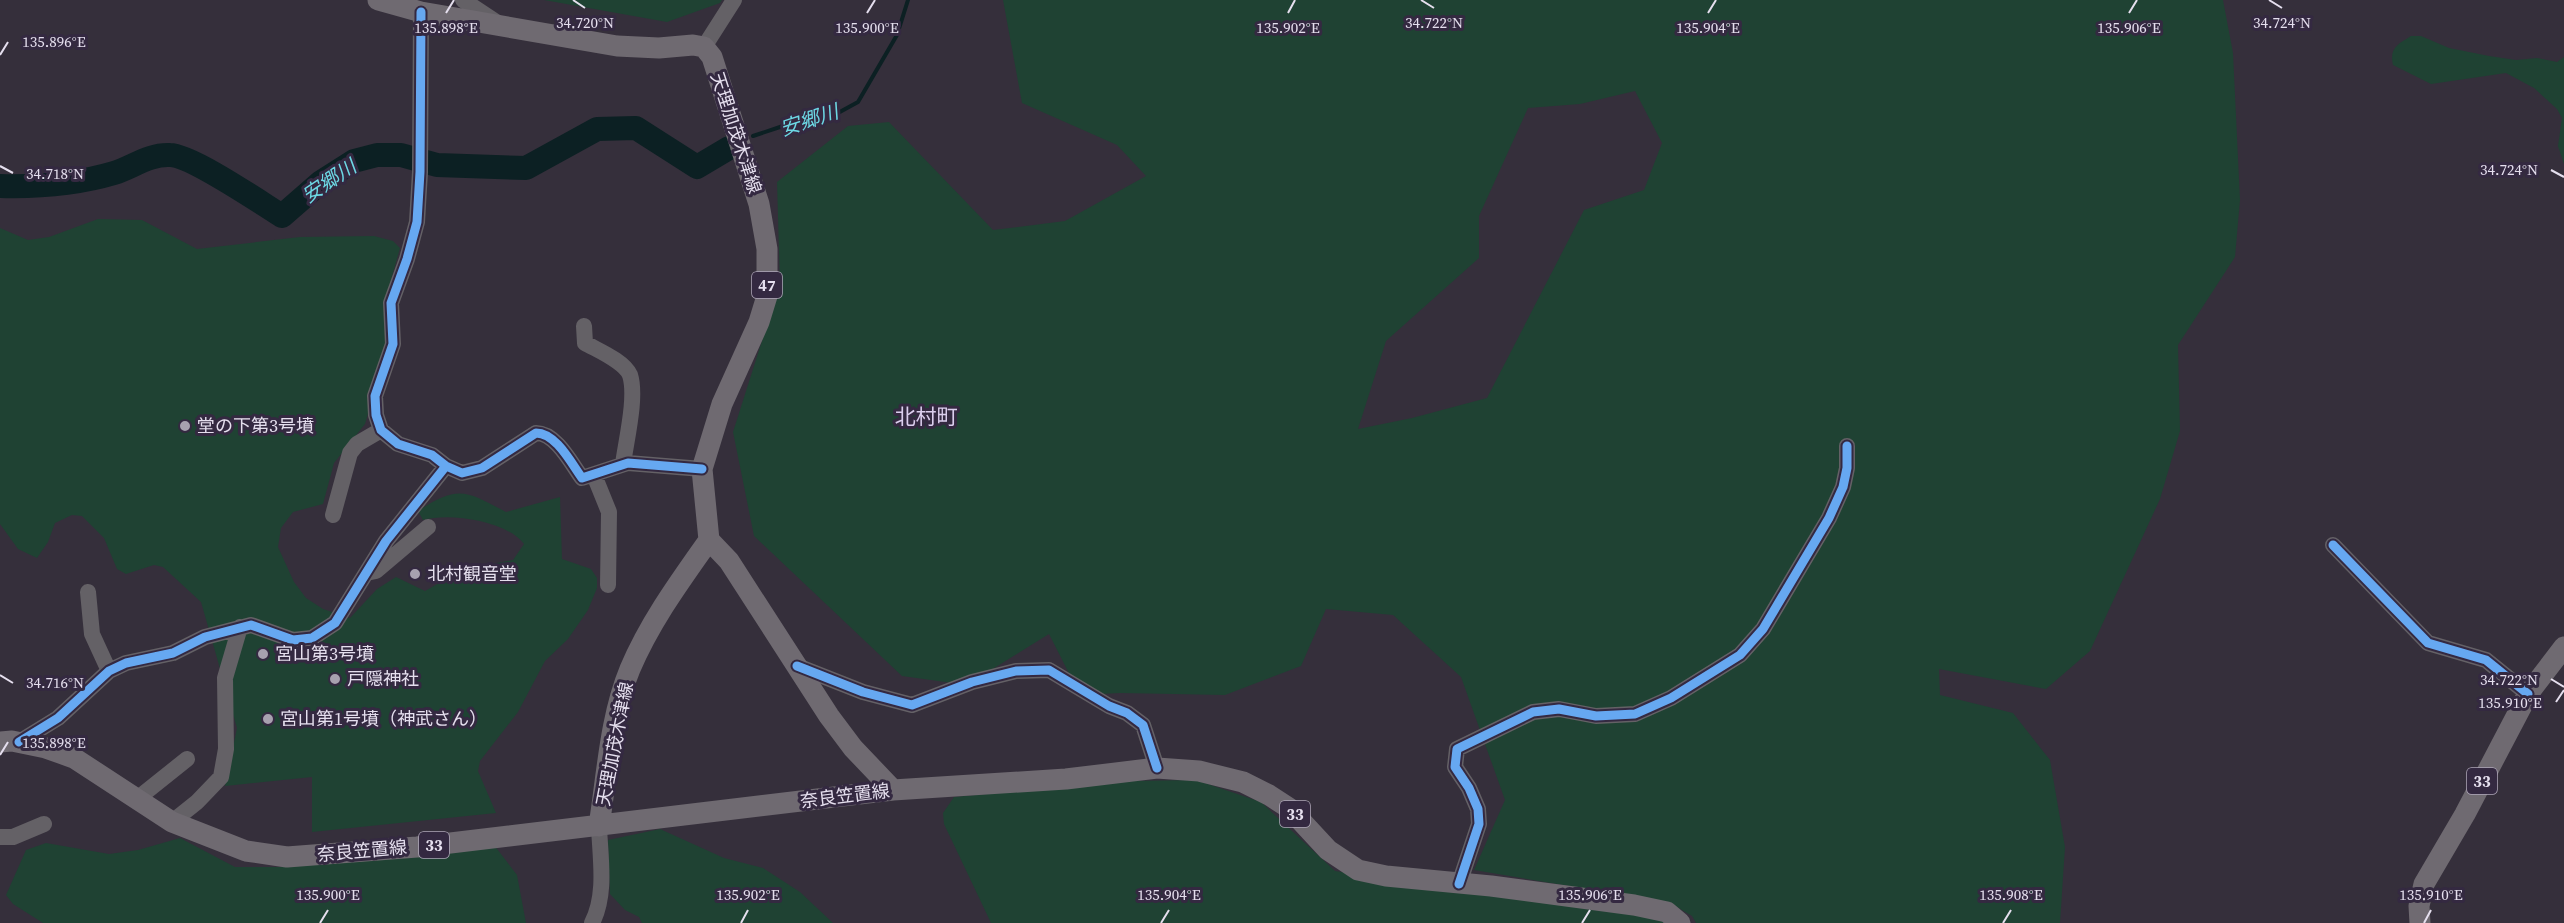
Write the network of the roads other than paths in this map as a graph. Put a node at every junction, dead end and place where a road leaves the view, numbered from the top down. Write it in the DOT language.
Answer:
graph roads {
  1 [pos="378,0"];
  2 [pos="463,0"];
  3 [pos="734,0"];
  4 [pos="421,12"];
  5 [pos="502,27"];
  6 [pos="704,47"];
  7 [pos="584,326"];
  8 [pos="381,430"];
  9 [pos="1847,446"];
  10 [pos="623,464"];
  11 [pos="446,466"];
  12 [pos="702,470"];
  13 [pos="594,475"];
  14 [pos="333,515"];
  15 [pos="428,527"];
  16 [pos="709,540"];
  17 [pos="2333,545"];
  18 [pos="367,572"];
  19 [pos="608,585"];
  20 [pos="88,592"];
  21 [pos="240,627"];
  22 [pos="2564,647"];
  23 [pos="797,666"];
  24 [pos="109,671"];
  25 [pos="2528,694"];
  26 [pos="10,742"];
  27 [pos="187,759"];
  28 [pos="1158,768"];
  29 [pos="893,790"];
  30 [pos="137,799"];
  31 [pos="172,822"];
  32 [pos="44,824"];
  33 [pos="599,826"];
  34 [pos="0,837"];
  35 [pos="1459,884"];
  36 [pos="592,923"];
  37 [pos="1680,923"];
  38 [pos="2420,923"];
  1 -- 4 [label="main road"];
  2 -- 5 [label="street"];
  3 -- 6 [label="street"];
  4 -- 5 [label="main road"];
  4 -- 8 [label="street"];
  5 -- 6 [label="main road"];
  6 -- 12 [label="main road, 天理加茂木津線 / 47"];
  7 -- 10 [label="street"];
  8 -- 11 [label="street"];
  8 -- 14 [label="street"];
  9 -- 35 [label="street"];
  10 -- 12 [label="street"];
  10 -- 13 [label="street"];
  11 -- 13 [label="street"];
  11 -- 18 [label="street"];
  12 -- 16 [label="main road, 天理加茂木津線 / 47"];
  13 -- 19 [label="street"];
  15 -- 18 [label="street"];
  16 -- 23 [label="main road"];
  16 -- 33 [label="main road, 天理加茂木津線"];
  17 -- 25 [label="street"];
  18 -- 21 [label="street"];
  20 -- 24 [label="street"];
  21 -- 24 [label="street"];
  21 -- 31 [label="street"];
  22 -- 25 [label="main road, 33"];
  23 -- 28 [label="street"];
  23 -- 29 [label="main road"];
  24 -- 26 [label="street"];
  25 -- 38 [label="main road, 33"];
  26 -- 30 [label="main road, 奈良笠置線 / 33"];
  27 -- 30 [label="street"];
  28 -- 29 [label="main road, 奈良笠置線 / 33"];
  28 -- 35 [label="main road, 奈良笠置線 / 33"];
  29 -- 33 [label="main road, 奈良笠置線 / 33"];
  30 -- 31 [label="main road, 奈良笠置線 / 33"];
  31 -- 33 [label="main road, 奈良笠置線 / 33"];
  32 -- 34 [label="street"];
  33 -- 36 [label="street"];
  35 -- 37 [label="main road, 奈良笠置線 / 33"];
}
